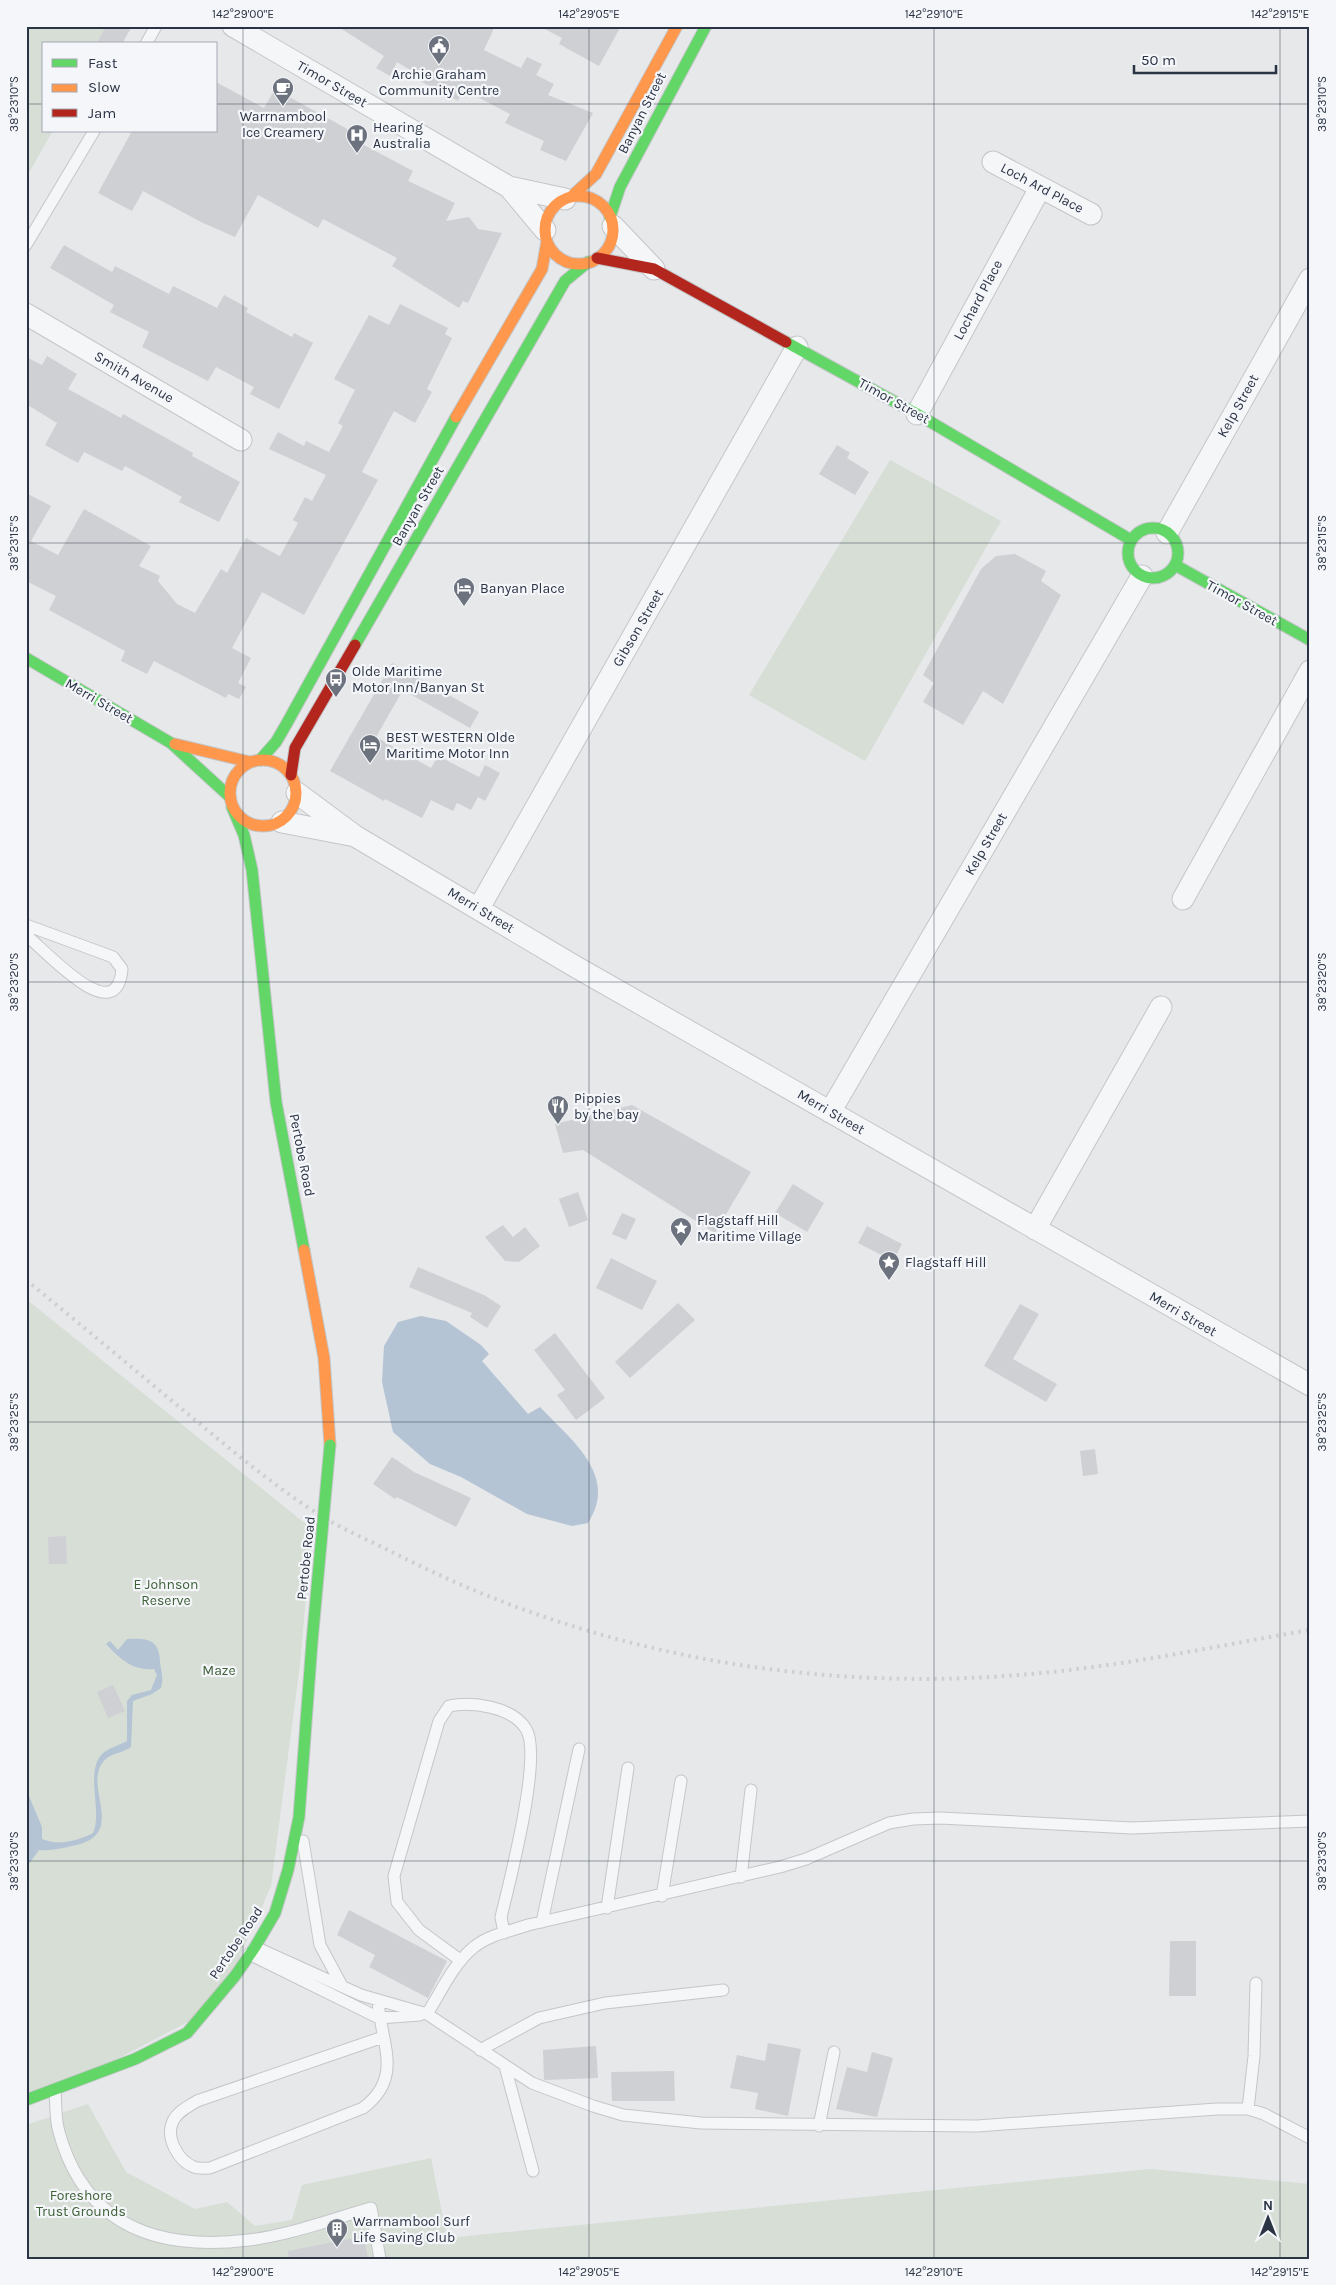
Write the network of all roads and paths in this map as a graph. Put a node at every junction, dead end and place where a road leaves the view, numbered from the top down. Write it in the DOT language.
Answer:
graph roads {
  1 [pos="156,26"];
  2 [pos="233,26"];
  3 [pos="677,26"];
  4 [pos="706,26"];
  5 [pos="147,42"];
  6 [pos="93,132"];
  7 [pos="993,162"];
  8 [pos="509,187"];
  9 [pos="1040,188"];
  10 [pos="568,198"];
  11 [pos="1090,214"];
  12 [pos="612,221"];
  13 [pos="546,236"];
  14 [pos="26,245"];
  15 [pos="592,260"];
  16 [pos="654,269"];
  17 [pos="1310,279"];
  18 [pos="26,314"];
  19 [pos="797,347"];
  20 [pos="917,414"];
  21 [pos="468,423"];
  22 [pos="242,440"];
  23 [pos="1167,532"];
  24 [pos="1131,540"];
  25 [pos="1175,565"];
  26 [pos="1142,576"];
  27 [pos="358,594"];
  28 [pos="378,606"];
  29 [pos="1310,640"];
  30 [pos="26,658"];
  31 [pos="1310,671"];
  32 [pos="171,743"];
  33 [pos="255,761"];
  34 [pos="294,784"];
  35 [pos="231,802"];
  36 [pos="276,827"];
  37 [pos="355,836"];
  38 [pos="263,859"];
  39 [pos="254,884"];
  40 [pos="1183,899"];
  41 [pos="479,908"];
  42 [pos="26,925"];
  43 [pos="26,935"];
  44 [pos="1161,1007"];
  45 [pos="830,1112"];
  46 [pos="1034,1229"];
  47 [pos="1310,1385"];
  48 [pos="579,1749"];
  49 [pos="628,1768"];
  50 [pos="681,1781"];
  51 [pos="751,1790"];
  52 [pos="299,1817"];
  53 [pos="1310,1821"];
  54 [pos="741,1877"];
  55 [pos="662,1896"];
  56 [pos="606,1908"];
  57 [pos="542,1922"];
  58 [pos="504,1933"];
  59 [pos="252,1951"];
  60 [pos="460,1960"];
  61 [pos="1256,1982"];
  62 [pos="342,1986"];
  63 [pos="723,1990"];
  64 [pos="378,2001"];
  65 [pos="427,2014"];
  66 [pos="379,2018"];
  67 [pos="383,2037"];
  68 [pos="480,2050"];
  69 [pos="834,2052"];
  70 [pos="505,2066"];
  71 [pos="55,2090"];
  72 [pos="26,2100"];
  73 [pos="1248,2109"];
  74 [pos="818,2126"];
  75 [pos="1310,2138"];
  76 [pos="533,2171"];
  77 [pos="380,2259"];
  1 -- 5 [label="lane"];
  2 -- 8 [label="street, Timor Street"];
  3 -- 10 [label="street, Banyan Street"];
  4 -- 12 [label="street, Banyan Street"];
  6 -- 14 [label="lane"];
  7 -- 9 [label="street, Loch Ard Place"];
  8 -- 10 [label="street, Timor Street"];
  8 -- 13 [label="street, Timor Street"];
  9 -- 11 [label="street, Loch Ard Place"];
  9 -- 20 [label="street, Lochard Place"];
  10 -- 12 [label="street"];
  10 -- 13 [label="street"];
  12 -- 15 [label="street"];
  12 -- 16 [label="street, Timor Street"];
  13 -- 15 [label="street"];
  13 -- 21 [label="street, Banyan Street"];
  15 -- 16 [label="street, Timor Street"];
  15 -- 21 [label="street, Banyan Street"];
  16 -- 19 [label="street, Timor Street"];
  17 -- 23 [label="street, Kelp Street"];
  18 -- 22 [label="street, Smith Avenue"];
  19 -- 20 [label="street, Timor Street"];
  19 -- 41 [label="street, Gibson Street"];
  20 -- 24 [label="street, Timor Street"];
  21 -- 27 [label="street, Banyan Street"];
  21 -- 28 [label="street, Banyan Street"];
  23 -- 24 [label="street"];
  23 -- 25 [label="street"];
  24 -- 26 [label="street"];
  25 -- 26 [label="street"];
  25 -- 29 [label="street, Timor Street"];
  26 -- 45 [label="street, Kelp Street"];
  27 -- 28 [label="lane"];
  27 -- 33 [label="street, Banyan Street"];
  28 -- 34 [label="street, Banyan Street"];
  30 -- 32 [label="street, Merri Street"];
  31 -- 40 [label="street"];
  32 -- 33 [label="street, Merri Street"];
  32 -- 35 [label="street, Merri Street"];
  33 -- 34 [label="street"];
  33 -- 35 [label="street"];
  34 -- 36 [label="street"];
  34 -- 37 [label="street, Merri Street"];
  35 -- 36 [label="street"];
  35 -- 39 [label="street, Pertobe Road"];
  36 -- 37 [label="street, Merri Street"];
  37 -- 41 [label="street, Merri Street"];
  38 -- 39 [label="street, Pertobe Road"];
  39 -- 52 [label="street, Pertobe Road, bridge"];
  41 -- 45 [label="street, Merri Street"];
  42 -- 43 [label="lane"];
  44 -- 46 [label="street"];
  45 -- 46 [label="street, Merri Street"];
  46 -- 47 [label="street, Merri Street"];
  48 -- 57 [label="lane"];
  49 -- 56 [label="lane"];
  50 -- 55 [label="lane"];
  51 -- 54 [label="lane"];
  52 -- 59 [label="street, Pertobe Road"];
  52 -- 62 [label="lane"];
  53 -- 54 [label="lane"];
  54 -- 55 [label="lane"];
  55 -- 56 [label="lane"];
  56 -- 57 [label="lane"];
  57 -- 58 [label="lane"];
  58 -- 60 [label="lane"];
  58 -- 60 [label="lane"];
  59 -- 62 [label="lane"];
  59 -- 66 [label="lane"];
  59 -- 71 [label="street, Pertobe Road"];
  60 -- 65 [label="lane"];
  61 -- 73 [label="lane"];
  62 -- 64 [label="lane"];
  63 -- 68 [label="lane"];
  64 -- 65 [label="lane"];
  64 -- 66 [label="lane"];
  65 -- 66 [label="lane"];
  65 -- 68 [label="lane"];
  66 -- 67 [label="lane"];
  67 -- 67 [label="lane"];
  68 -- 70 [label="lane"];
  69 -- 74 [label="lane"];
  70 -- 74 [label="lane"];
  70 -- 76 [label="lane"];
  71 -- 72 [label="street, Pertobe Road"];
  71 -- 77 [label="lane"];
  73 -- 74 [label="lane"];
  73 -- 75 [label="lane"];
}
